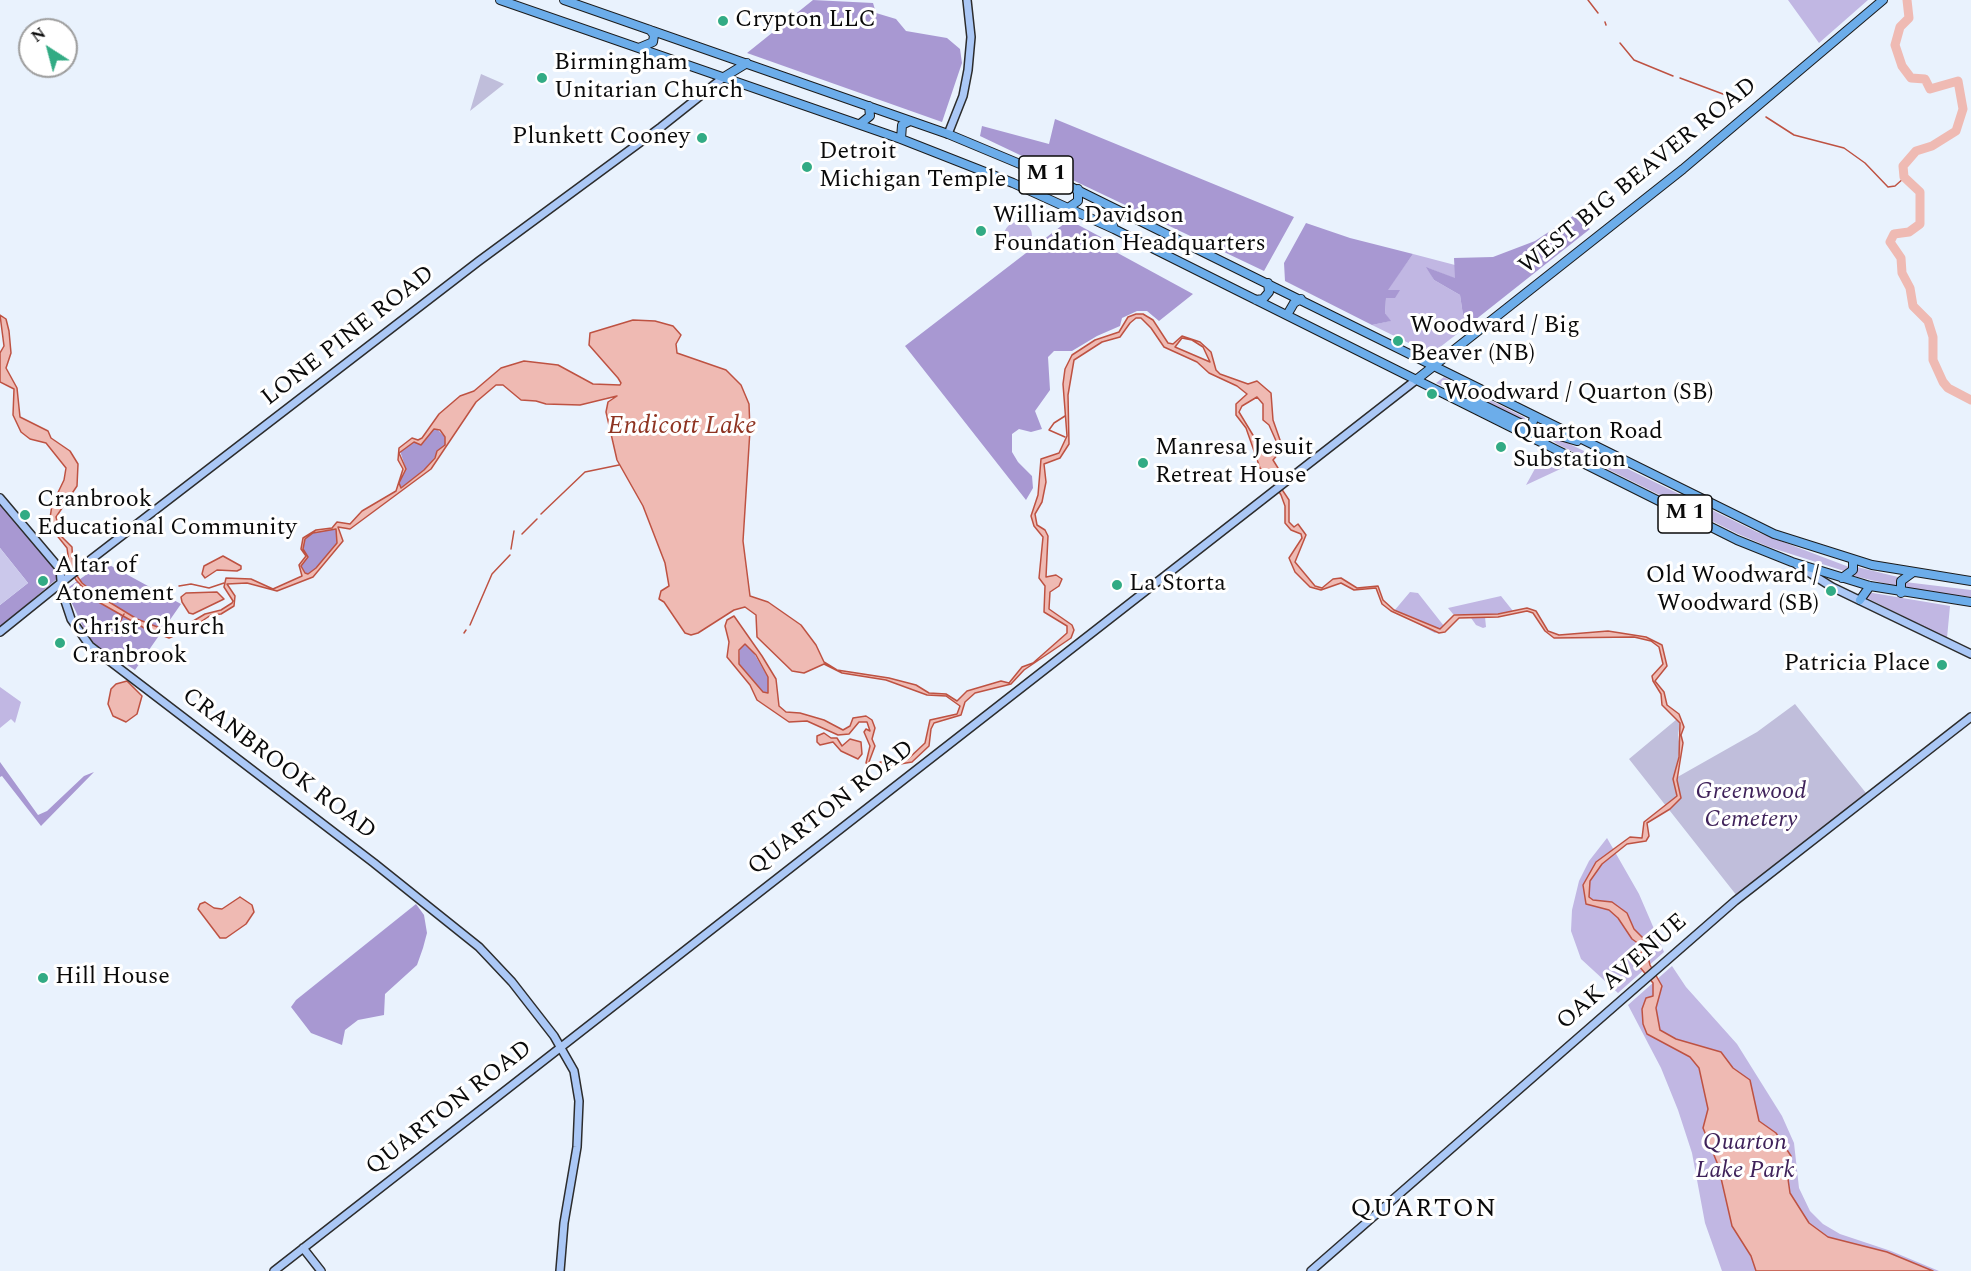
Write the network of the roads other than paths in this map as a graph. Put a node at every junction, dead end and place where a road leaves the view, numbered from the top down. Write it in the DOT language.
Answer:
graph roads {
  1 [pos="500,0"];
  2 [pos="564,0"];
  3 [pos="967,0"];
  4 [pos="1883,0"];
  5 [pos="649,29"];
  6 [pos="637,47"];
  7 [pos="747,63"];
  8 [pos="724,77"];
  9 [pos="869,106"];
  10 [pos="910,121"];
  11 [pos="860,124"];
  12 [pos="948,135"];
  13 [pos="901,139"];
  14 [pos="1078,189"];
  15 [pos="1068,208"];
  16 [pos="1125,212"];
  17 [pos="1114,229"];
  18 [pos="1268,283"];
  19 [pos="1256,300"];
  20 [pos="1301,300"];
  21 [pos="1287,315"];
  22 [pos="1434,365"];
  23 [pos="1416,380"];
  24 [pos="1464,403"];
  25 [pos="1534,417"];
  26 [pos="1544,444"];
  27 [pos="1590,444"];
  28 [pos="0,498"];
  29 [pos="1853,560"];
  30 [pos="1792,562"];
  31 [pos="1912,573"];
  32 [pos="1842,578"];
  33 [pos="63,581"];
  34 [pos="1971,581"];
  35 [pos="1870,586"];
  36 [pos="1901,593"];
  37 [pos="1860,600"];
  38 [pos="1971,602"];
  39 [pos="0,632"];
  40 [pos="1971,654"];
  41 [pos="1971,717"];
  42 [pos="561,1047"];
  43 [pos="303,1248"];
  44 [pos="274,1271"];
  45 [pos="321,1271"];
  46 [pos="560,1271"];
  47 [pos="1311,1271"];
  1 -- 6 [label="main road, M 1"];
  2 -- 5 [label="main road, M 1"];
  3 -- 12 [label="street"];
  4 -- 22 [label="main road, WEST BIG BEAVER ROAD"];
  5 -- 6 [label="main road"];
  5 -- 7 [label="main road, M 1"];
  6 -- 8 [label="main road, M 1"];
  7 -- 8 [label="main road"];
  7 -- 9 [label="main road, M 1"];
  8 -- 11 [label="main road, M 1"];
  8 -- 33 [label="street, LONE PINE ROAD"];
  9 -- 10 [label="main road, M 1"];
  9 -- 11 [label="main road"];
  10 -- 12 [label="main road, M 1"];
  10 -- 13 [label="main road"];
  11 -- 13 [label="main road, M 1"];
  12 -- 14 [label="main road, M 1"];
  13 -- 15 [label="main road, M 1"];
  14 -- 15 [label="main road"];
  14 -- 16 [label="main road, M 1"];
  15 -- 17 [label="main road, M 1"];
  16 -- 17 [label="main road"];
  16 -- 18 [label="main road, M 1"];
  17 -- 19 [label="main road, M 1"];
  18 -- 19 [label="main road"];
  18 -- 20 [label="main road, M 1"];
  19 -- 21 [label="main road, M 1"];
  20 -- 21 [label="main road"];
  20 -- 22 [label="main road, M 1"];
  21 -- 23 [label="main road, M 1"];
  22 -- 23 [label="main road, WEST BIG BEAVER ROAD"];
  22 -- 25 [label="main road, M 1"];
  23 -- 24 [label="main road, M 1"];
  23 -- 42 [label="street, QUARTON ROAD"];
  24 -- 25 [label="main road"];
  24 -- 26 [label="main road, M 1"];
  25 -- 27 [label="main road, M 1"];
  26 -- 27 [label="main road"];
  26 -- 30 [label="main road, M 1"];
  27 -- 29 [label="main road, M 1"];
  28 -- 33 [label="street, CRANBROOK ROAD"];
  29 -- 31 [label="main road, M 1"];
  29 -- 32 [label="main road"];
  30 -- 32 [label="main road, M 1"];
  30 -- 37 [label="street"];
  31 -- 34 [label="main road, M 1"];
  31 -- 36 [label="main road"];
  32 -- 35 [label="main road, M 1"];
  33 -- 39 [label="street, LONE PINE ROAD"];
  33 -- 42 [label="street, CRANBROOK ROAD"];
  35 -- 36 [label="main road, M 1"];
  35 -- 37 [label="main road"];
  36 -- 38 [label="main road, M 1"];
  37 -- 40 [label="street"];
  41 -- 47 [label="street, OAK AVENUE"];
  42 -- 43 [label="street, QUARTON ROAD"];
  42 -- 46 [label="street, CRANBROOK ROAD"];
  43 -- 44 [label="street, QUARTON ROAD"];
  43 -- 45 [label="street"];
}
